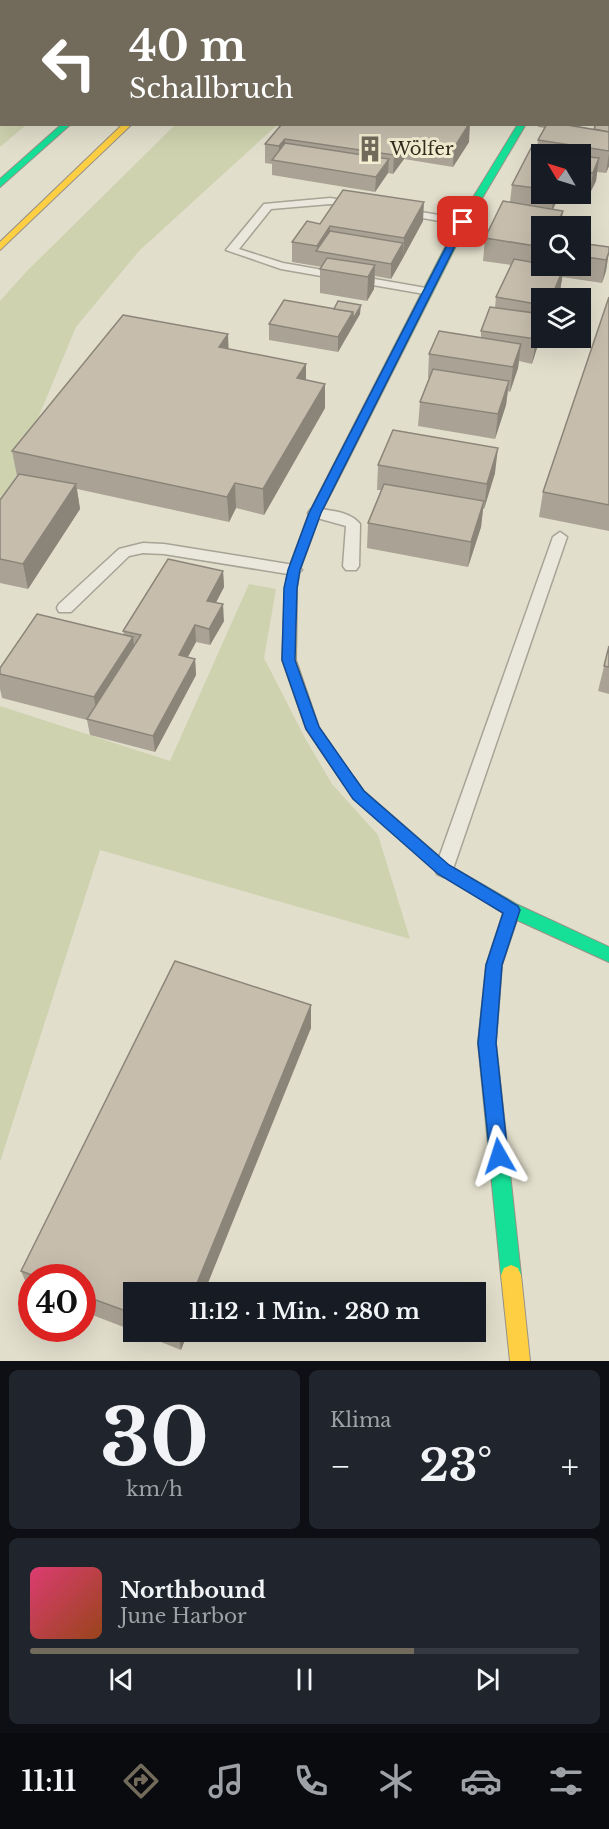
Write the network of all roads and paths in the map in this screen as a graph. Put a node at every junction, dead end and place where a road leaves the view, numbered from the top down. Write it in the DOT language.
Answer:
graph roads {
  1 [pos="65,126"];
  2 [pos="126,126"];
  3 [pos="521,126"];
  4 [pos="0,184"];
  5 [pos="363,207"];
  6 [pos="385,210"];
  7 [pos="463,222"];
  8 [pos="0,247"];
  9 [pos="426,292"];
  10 [pos="315,513"];
  11 [pos="560,537"];
  12 [pos="351,566"];
  13 [pos="294,570"];
  14 [pos="65,608"];
  15 [pos="444,869"];
  16 [pos="512,910"];
  17 [pos="609,955"];
  18 [pos="520,1361"];
  1 -- 4 [label="main road"];
  2 -- 8 [label="main road"];
  3 -- 7 [label="main road"];
  5 -- 9 [label="lane"];
  6 -- 7 [label="lane"];
  7 -- 9 [label="main road"];
  9 -- 10 [label="main road"];
  10 -- 12 [label="lane"];
  10 -- 13 [label="main road"];
  11 -- 15 [label="lane"];
  13 -- 14 [label="lane"];
  13 -- 15 [label="main road"];
  15 -- 16 [label="main road"];
  16 -- 17 [label="main road"];
  16 -- 18 [label="main road"];
}
